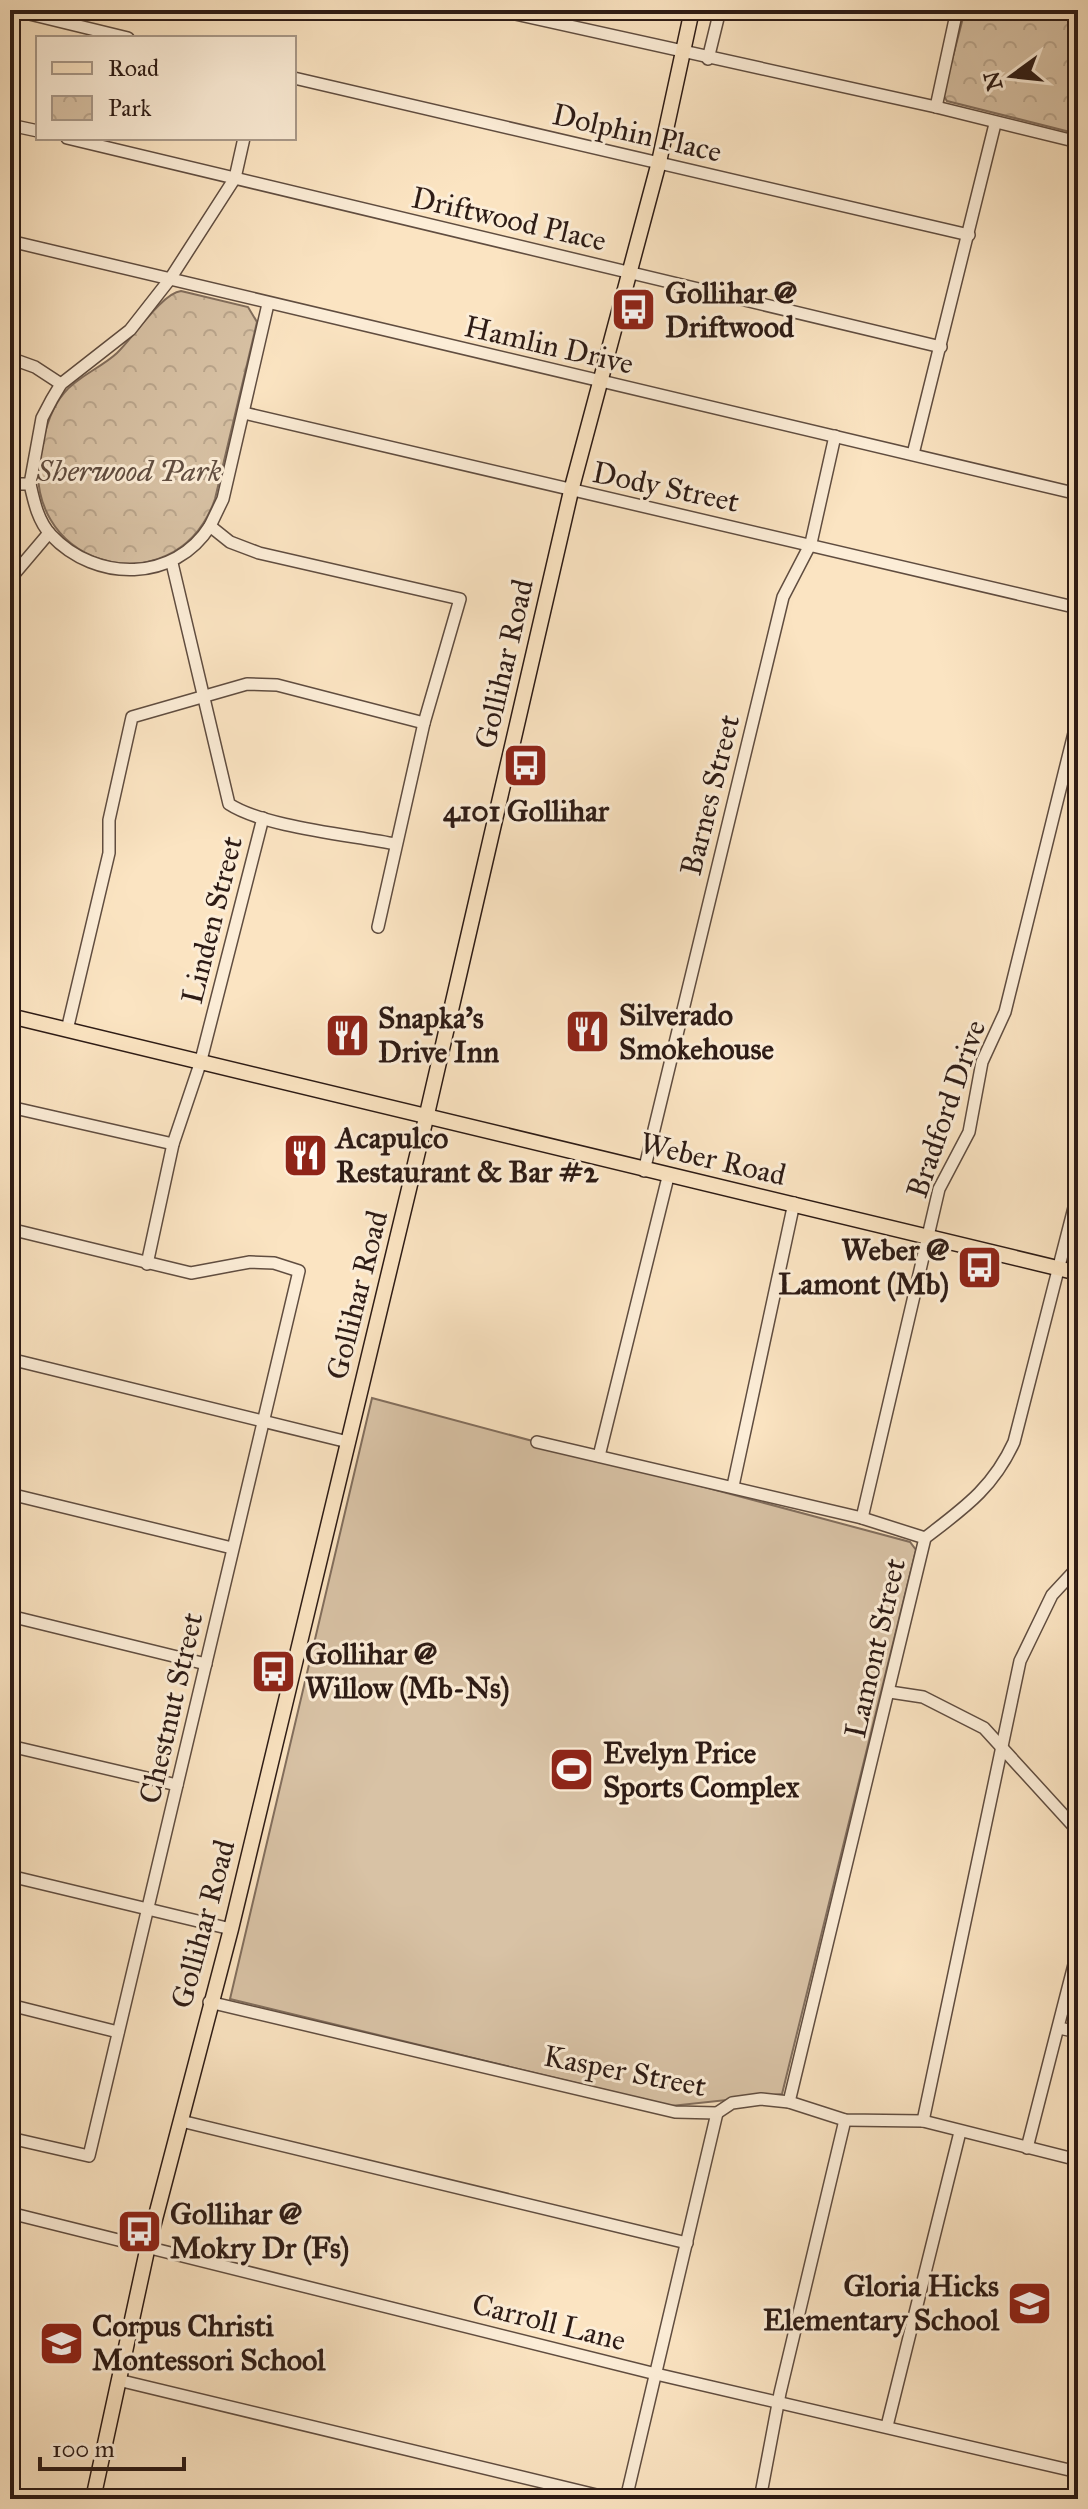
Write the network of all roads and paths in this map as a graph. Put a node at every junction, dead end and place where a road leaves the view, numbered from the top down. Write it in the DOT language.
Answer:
graph roads {
  1 [pos="13,10"];
  2 [pos="497,10"];
  3 [pos="692,10"];
  4 [pos="720,10"];
  5 [pos="957,10"];
  6 [pos="60,16"];
  7 [pos="122,36"];
  8 [pos="681,54"];
  9 [pos="708,59"];
  10 [pos="296,78"];
  11 [pos="936,107"];
  12 [pos="995,124"];
  13 [pos="10,125"];
  14 [pos="36,131"];
  15 [pos="75,140"];
  16 [pos="244,140"];
  17 [pos="1078,142"];
  18 [pos="659,162"];
  19 [pos="235,178"];
  20 [pos="969,235"];
  21 [pos="10,241"];
  22 [pos="627,271"];
  23 [pos="170,279"];
  24 [pos="268,304"];
  25 [pos="941,347"];
  26 [pos="10,358"];
  27 [pos="601,382"];
  28 [pos="61,384"];
  29 [pos="244,413"];
  30 [pos="835,436"];
  31 [pos="913,454"];
  32 [pos="10,484"];
  33 [pos="30,484"];
  34 [pos="571,491"];
  35 [pos="1078,494"];
  36 [pos="210,526"];
  37 [pos="49,533"];
  38 [pos="811,543"];
  39 [pos="172,563"];
  40 [pos="10,579"];
  41 [pos="1078,608"];
  42 [pos="10,688"];
  43 [pos="10,699"];
  44 [pos="203,699"];
  45 [pos="1078,717"];
  46 [pos="424,723"];
  47 [pos="263,818"];
  48 [pos="395,844"];
  49 [pos="378,927"];
  50 [pos="10,1016"];
  51 [pos="67,1030"];
  52 [pos="200,1064"];
  53 [pos="10,1107"];
  54 [pos="427,1114"];
  55 [pos="173,1144"];
  56 [pos="644,1171"];
  57 [pos="668,1177"];
  58 [pos="1078,1192"];
  59 [pos="794,1203"];
  60 [pos="10,1229"];
  61 [pos="929,1236"];
  62 [pos="147,1264"];
  63 [pos="1059,1269"];
  64 [pos="1078,1273"];
  65 [pos="10,1359"];
  66 [pos="264,1420"];
  67 [pos="348,1442"];
  68 [pos="537,1442"];
  69 [pos="599,1456"];
  70 [pos="733,1486"];
  71 [pos="10,1494"];
  72 [pos="862,1518"];
  73 [pos="925,1538"];
  74 [pos="232,1548"];
  75 [pos="1078,1567"];
  76 [pos="10,1616"];
  77 [pos="206,1664"];
  78 [pos="890,1692"];
  79 [pos="10,1746"];
  80 [pos="1002,1750"];
  81 [pos="177,1785"];
  82 [pos="1078,1831"];
  83 [pos="10,1876"];
  84 [pos="148,1909"];
  85 [pos="231,1929"];
  86 [pos="1078,1949"];
  87 [pos="209,2002"];
  88 [pos="10,2005"];
  89 [pos="1059,2028"];
  90 [pos="118,2032"];
  91 [pos="1078,2032"];
  92 [pos="789,2102"];
  93 [pos="717,2113"];
  94 [pos="845,2120"];
  95 [pos="181,2121"];
  96 [pos="923,2121"];
  97 [pos="960,2132"];
  98 [pos="10,2138"];
  99 [pos="1027,2148"];
  100 [pos="1078,2160"];
  101 [pos="10,2213"];
  102 [pos="687,2243"];
  103 [pos="148,2246"];
  104 [pos="656,2374"];
  105 [pos="118,2380"];
  106 [pos="778,2400"];
  107 [pos="887,2426"];
  108 [pos="1078,2472"];
  109 [pos="93,2499"];
  110 [pos="613,2499"];
  111 [pos="626,2499"];
  112 [pos="760,2499"];
  1 -- 6 [label="street"];
  2 -- 8 [label="street"];
  3 -- 8 [label="main road, Gollihar Road"];
  4 -- 9 [label="street"];
  5 -- 11 [label="street"];
  6 -- 7 [label="street"];
  8 -- 9 [label="street"];
  8 -- 18 [label="main road, Gollihar Road"];
  9 -- 11 [label="street"];
  10 -- 18 [label="street, Dolphin Place"];
  11 -- 12 [label="street"];
  12 -- 17 [label="street"];
  12 -- 20 [label="street"];
  13 -- 14 [label="street"];
  15 -- 19 [label="street, Driftwood Place"];
  16 -- 19 [label="street"];
  18 -- 20 [label="street, Dolphin Place"];
  18 -- 22 [label="main road, Gollihar Road"];
  19 -- 22 [label="street, Driftwood Place"];
  19 -- 23 [label="street"];
  20 -- 25 [label="street"];
  21 -- 23 [label="street, Hamlin Drive"];
  22 -- 25 [label="street, Driftwood Place"];
  22 -- 27 [label="main road, Gollihar Road"];
  23 -- 24 [label="street, Hamlin Drive"];
  23 -- 28 [label="street"];
  24 -- 27 [label="street, Hamlin Drive"];
  24 -- 29 [label="street"];
  25 -- 31 [label="street"];
  26 -- 28 [label="street"];
  27 -- 30 [label="street, Hamlin Drive"];
  27 -- 34 [label="main road, Gollihar Road"];
  28 -- 33 [label="street"];
  29 -- 34 [label="street, Dody Street"];
  29 -- 36 [label="street"];
  30 -- 31 [label="street, Hamlin Drive"];
  30 -- 38 [label="street, Barnes Street"];
  31 -- 35 [label="street, Hamlin Drive"];
  32 -- 33 [label="street"];
  33 -- 37 [label="street"];
  34 -- 38 [label="street, Dody Street"];
  34 -- 54 [label="main road, Gollihar Road"];
  36 -- 39 [label="street"];
  36 -- 46 [label="street"];
  37 -- 39 [label="street"];
  37 -- 40 [label="street"];
  38 -- 41 [label="street, Dody Street"];
  38 -- 56 [label="street, Barnes Street"];
  39 -- 44 [label="street, Linden Street"];
  42 -- 43 [label="street"];
  44 -- 46 [label="street"];
  44 -- 47 [label="street, Linden Street"];
  44 -- 51 [label="street"];
  45 -- 61 [label="street, Bradford Drive"];
  46 -- 48 [label="street"];
  47 -- 48 [label="street"];
  47 -- 52 [label="street, Linden Street"];
  48 -- 49 [label="street"];
  50 -- 51 [label="main road, Weber Road"];
  51 -- 52 [label="main road, Weber Road"];
  52 -- 54 [label="main road, Weber Road"];
  52 -- 55 [label="street, Linden Street"];
  53 -- 55 [label="street"];
  54 -- 56 [label="main road, Weber Road"];
  54 -- 67 [label="main road, Gollihar Road"];
  55 -- 62 [label="street, Linden Street"];
  56 -- 57 [label="main road, Weber Road"];
  57 -- 59 [label="main road, Weber Road"];
  57 -- 69 [label="street"];
  58 -- 63 [label="street, Lamont Street"];
  59 -- 61 [label="main road, Weber Road"];
  59 -- 70 [label="street"];
  60 -- 62 [label="street"];
  61 -- 63 [label="main road, Weber Road"];
  61 -- 72 [label="street, Bradford Drive"];
  62 -- 66 [label="street, Chestnut Street"];
  63 -- 64 [label="main road, Weber Road"];
  63 -- 73 [label="street, Lamont Street"];
  65 -- 66 [label="street"];
  66 -- 67 [label="street"];
  66 -- 74 [label="street, Chestnut Street"];
  67 -- 85 [label="main road, Gollihar Road"];
  68 -- 69 [label="street"];
  69 -- 70 [label="street"];
  70 -- 72 [label="street"];
  71 -- 74 [label="street"];
  72 -- 73 [label="street"];
  73 -- 78 [label="street, Lamont Street"];
  74 -- 77 [label="street, Chestnut Street"];
  75 -- 80 [label="street"];
  76 -- 77 [label="street"];
  77 -- 81 [label="street, Chestnut Street"];
  78 -- 80 [label="street"];
  78 -- 92 [label="street, Lamont Street"];
  79 -- 81 [label="street"];
  80 -- 82 [label="street"];
  80 -- 96 [label="street"];
  81 -- 84 [label="street, Chestnut Street"];
  83 -- 84 [label="street"];
  84 -- 85 [label="street"];
  84 -- 90 [label="street, Chestnut Street"];
  85 -- 87 [label="main road, Gollihar Road"];
  86 -- 89 [label="street"];
  87 -- 93 [label="street, Kasper Street"];
  87 -- 95 [label="main road, Gollihar Road"];
  88 -- 90 [label="street"];
  89 -- 91 [label="street"];
  89 -- 99 [label="street"];
  90 -- 98 [label="street, Chestnut Street"];
  92 -- 93 [label="street, Kasper Street"];
  92 -- 94 [label="street, Kasper Street"];
  93 -- 102 [label="street"];
  94 -- 96 [label="street, Kasper Street"];
  94 -- 106 [label="street"];
  95 -- 102 [label="street"];
  95 -- 103 [label="main road, Gollihar Road"];
  96 -- 97 [label="street, Kasper Street"];
  97 -- 99 [label="street, Kasper Street"];
  97 -- 107 [label="street"];
  99 -- 100 [label="street, Kasper Street"];
  101 -- 103 [label="street, Carroll Lane"];
  102 -- 104 [label="street"];
  103 -- 104 [label="street, Carroll Lane"];
  103 -- 105 [label="main road, Gollihar Road"];
  104 -- 106 [label="street, Carroll Lane"];
  104 -- 111 [label="street"];
  105 -- 109 [label="main road, Gollihar Road"];
  105 -- 110 [label="street"];
  106 -- 107 [label="street, Carroll Lane"];
  106 -- 112 [label="street"];
  107 -- 108 [label="street, Carroll Lane"];
}
